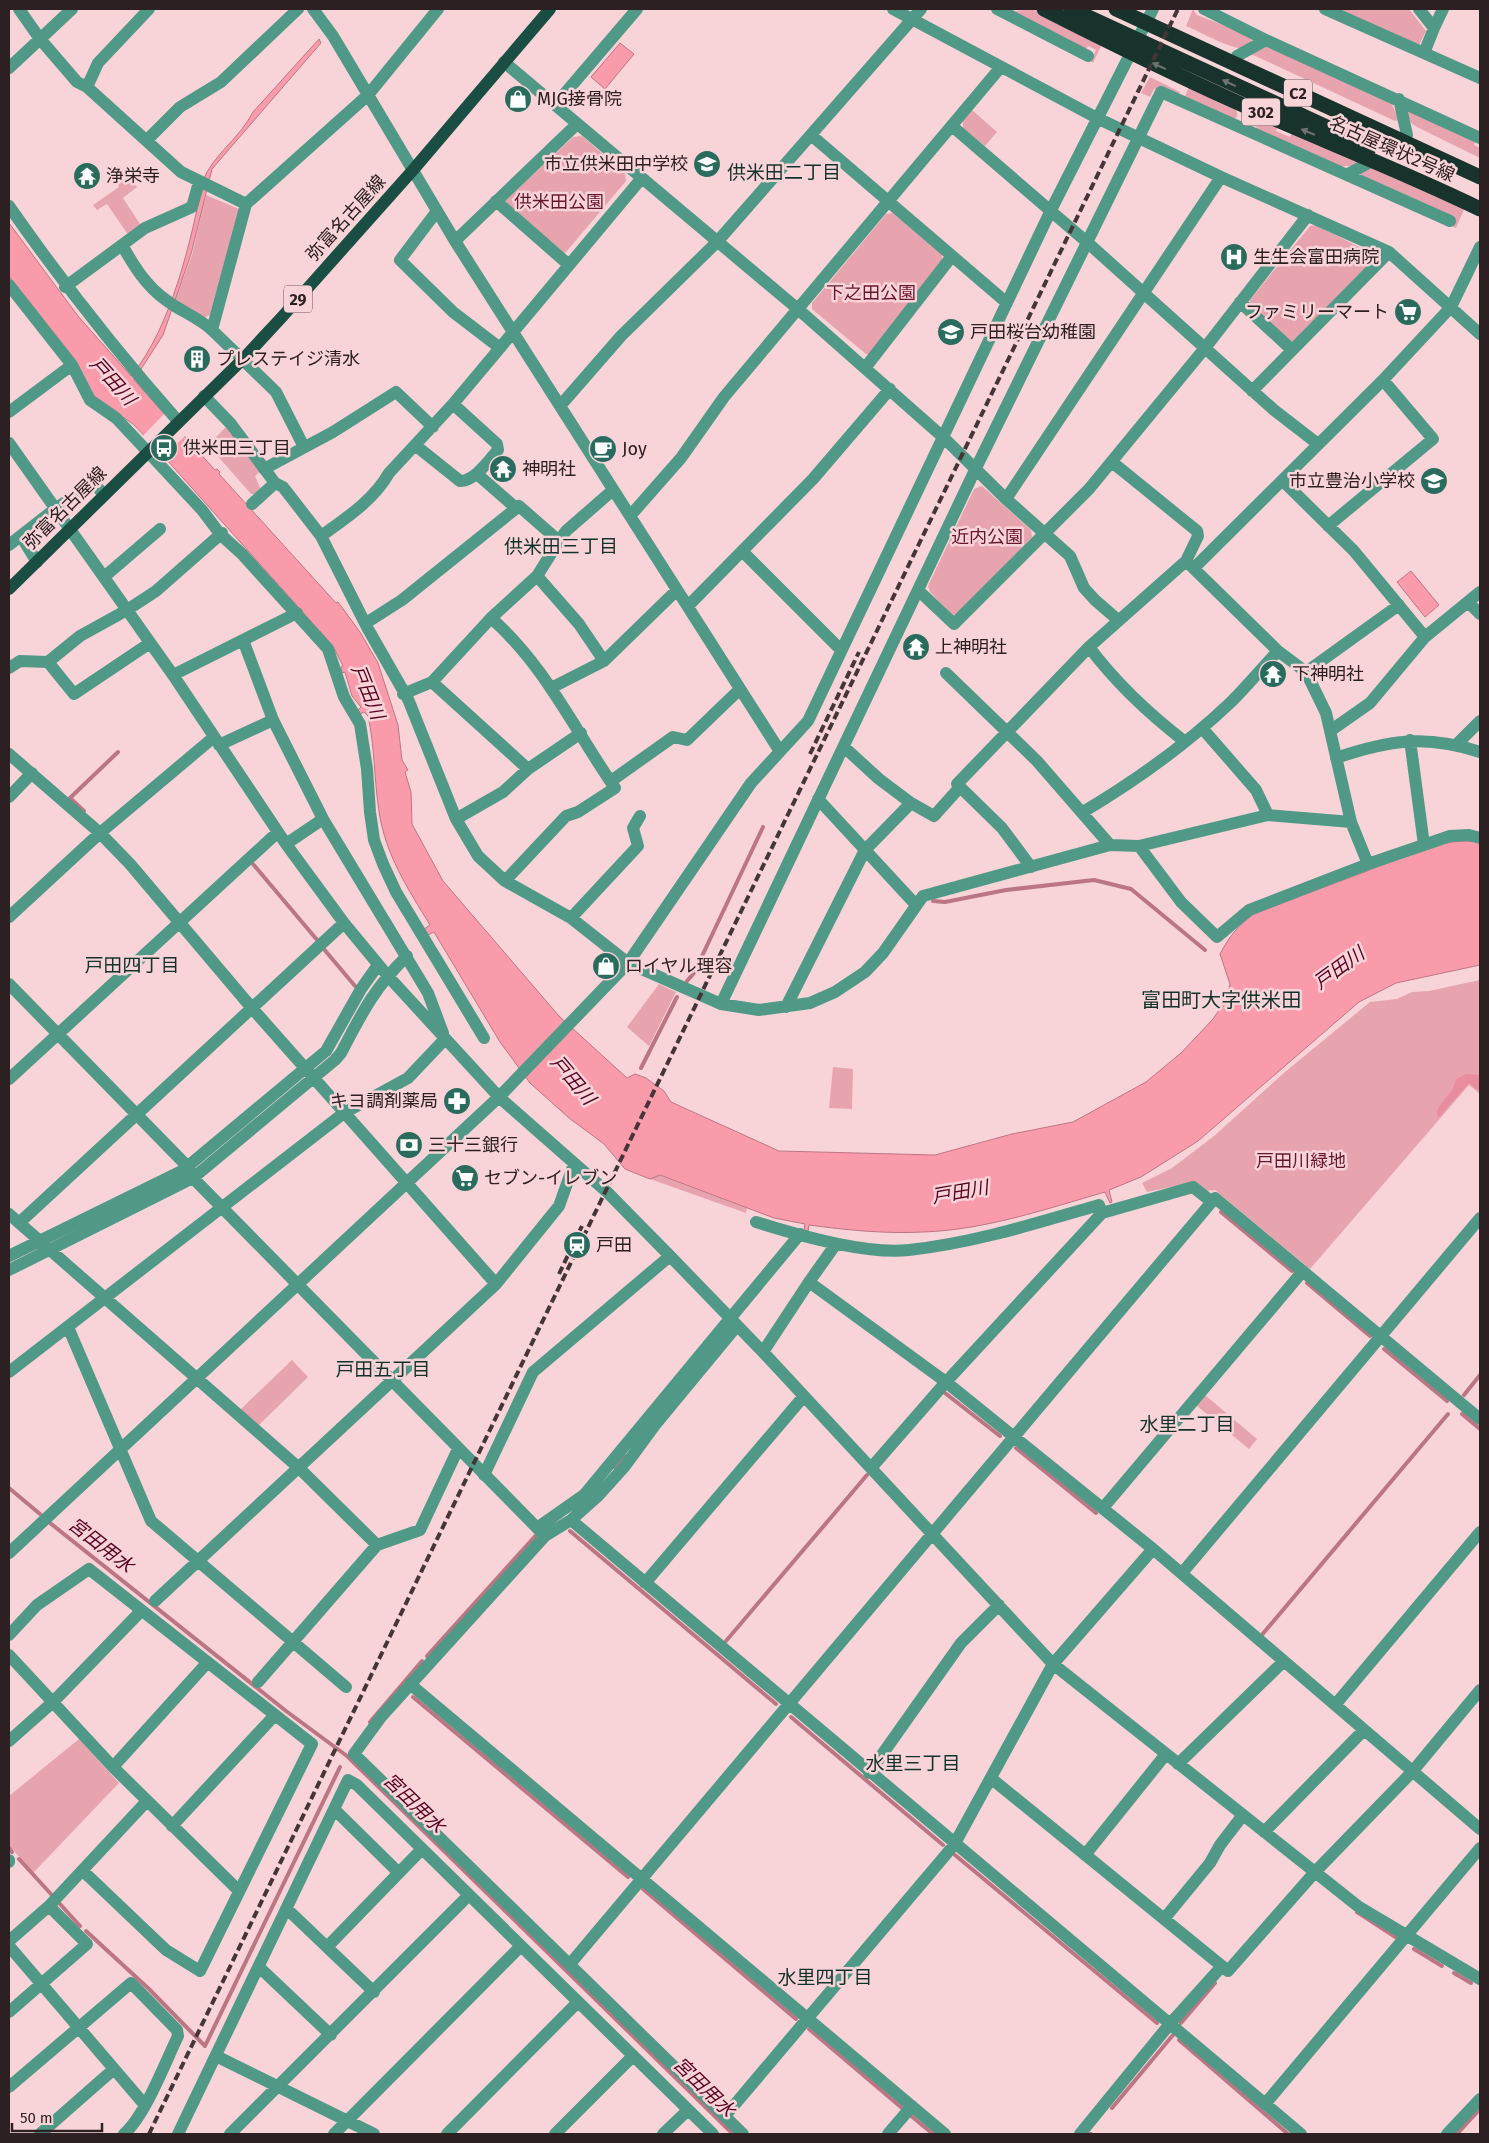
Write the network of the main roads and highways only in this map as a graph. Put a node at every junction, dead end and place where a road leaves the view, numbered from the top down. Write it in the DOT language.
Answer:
graph roads {
  1 [pos="550,9"];
  2 [pos="1044,9"];
  3 [pos="1071,9"];
  4 [pos="1116,9"];
  5 [pos="1148,10"];
  6 [pos="1480,168"];
  7 [pos="1480,176"];
  8 [pos="1480,198"];
  9 [pos="1480,209"];
  10 [pos="9,589"];
  1 -- 10 [label="main road, 弥富名古屋線 / 29"];
  9 -- 2 [label="highway, 名古屋環状2号線 / 302, one-way"];
  8 -- 3 [label="highway, C2, one-way"];
  4 -- 7 [label="highway, C2"];
  5 -- 6 [label="highway, 名古屋環状2号線 / 302"];
}
